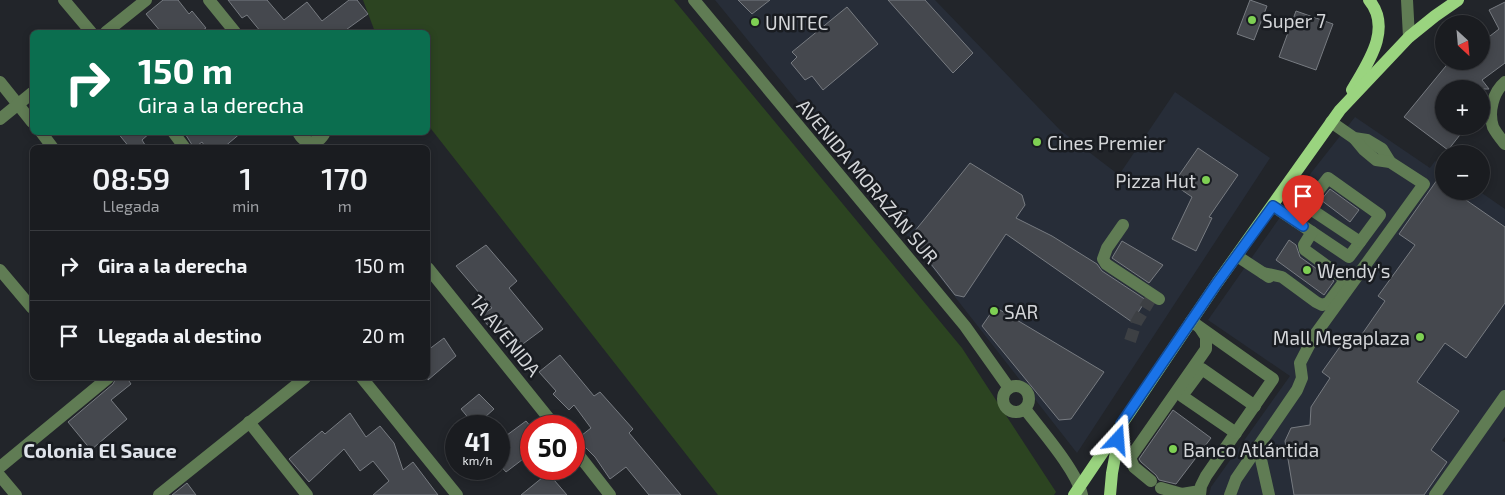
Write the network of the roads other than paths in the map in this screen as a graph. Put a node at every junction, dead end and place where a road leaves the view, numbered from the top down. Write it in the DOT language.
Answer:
graph roads {
  1 [pos="64,0"];
  2 [pos="146,0"];
  3 [pos="209,0"];
  4 [pos="694,0"];
  5 [pos="1369,0"];
  6 [pos="1407,0"];
  7 [pos="1457,0"];
  8 [pos="89,30"];
  9 [pos="108,30"];
  10 [pos="234,30"];
  11 [pos="1409,37"];
  12 [pos="0,82"];
  13 [pos="1505,82"];
  14 [pos="30,94"];
  15 [pos="18,104"];
  16 [pos="1340,110"];
  17 [pos="0,119"];
  18 [pos="30,119"];
  19 [pos="1331,122"];
  20 [pos="174,135"];
  21 [pos="299,135"];
  22 [pos="325,140"];
  23 [pos="1505,144"];
  24 [pos="183,145"];
  25 [pos="1273,206"];
  26 [pos="1306,206"];
  27 [pos="1295,220"];
  28 [pos="1123,225"];
  29 [pos="1312,232"];
  30 [pos="1360,242"];
  31 [pos="1237,256"];
  32 [pos="0,270"];
  33 [pos="1263,273"];
  34 [pos="430,274"];
  35 [pos="1159,299"];
  36 [pos="30,306"];
  37 [pos="1328,317"];
  38 [pos="1196,324"];
  39 [pos="302,380"];
  40 [pos="364,380"];
  41 [pos="94,382"];
  42 [pos="1010,388"];
  43 [pos="1505,396"];
  44 [pos="1255,406"];
  45 [pos="1025,409"];
  46 [pos="546,415"];
  47 [pos="249,422"];
  48 [pos="1121,424"];
  49 [pos="1236,433"];
  50 [pos="1258,446"];
  51 [pos="585,464"];
  52 [pos="0,466"];
  53 [pos="0,476"];
  54 [pos="1079,492"];
  55 [pos="1200,493"];
  56 [pos="16,495"];
  57 [pos="159,495"];
  58 [pos="307,495"];
  59 [pos="457,495"];
  60 [pos="610,495"];
  61 [pos="1110,495"];
  62 [pos="1230,495"];
  63 [pos="1268,495"];
  64 [pos="1435,495"];
  1 -- 8 [label="street"];
  2 -- 9 [label="street"];
  3 -- 10 [label="street"];
  4 -- 42 [label="street, AVENIDA MORAZÁN SUR"];
  5 -- 16 [label="main road"];
  6 -- 11 [label="street"];
  7 -- 11 [label="main road"];
  11 -- 16 [label="main road"];
  12 -- 15 [label="street"];
  13 -- 23 [label="street"];
  14 -- 15 [label="street"];
  15 -- 17 [label="street"];
  15 -- 18 [label="street"];
  16 -- 19 [label="main road"];
  19 -- 25 [label="main road"];
  19 -- 37 [label="street"];
  20 -- 24 [label="street"];
  21 -- 22 [label="street"];
  25 -- 27 [label="street"];
  25 -- 31 [label="main road"];
  26 -- 27 [label="street"];
  26 -- 30 [label="street"];
  26 -- 30 [label="street"];
  27 -- 29 [label="street"];
  28 -- 35 [label="street"];
  29 -- 30 [label="street"];
  29 -- 33 [label="street"];
  31 -- 33 [label="street"];
  31 -- 38 [label="main road"];
  32 -- 36 [label="street"];
  33 -- 37 [label="street"];
  34 -- 46 [label="street, 1A AVENIDA"];
  37 -- 50 [label="street"];
  38 -- 44 [label="street"];
  38 -- 48 [label="main road"];
  38 -- 55 [label="street"];
  39 -- 47 [label="street"];
  40 -- 59 [label="street"];
  41 -- 52 [label="street"];
  42 -- 45 [label="street, AVENIDA MORAZÁN SUR"];
  42 -- 45 [label="street"];
  43 -- 64 [label="street"];
  44 -- 49 [label="street"];
  44 -- 49 [label="street"];
  45 -- 54 [label="street, AVENIDA MORAZÁN SUR"];
  47 -- 57 [label="street"];
  47 -- 58 [label="street"];
  48 -- 54 [label="main road"];
  48 -- 61 [label="main road"];
  49 -- 55 [label="street"];
  50 -- 62 [label="street"];
  50 -- 63 [label="street"];
  51 -- 60 [label="street"];
  53 -- 56 [label="street"];
}
